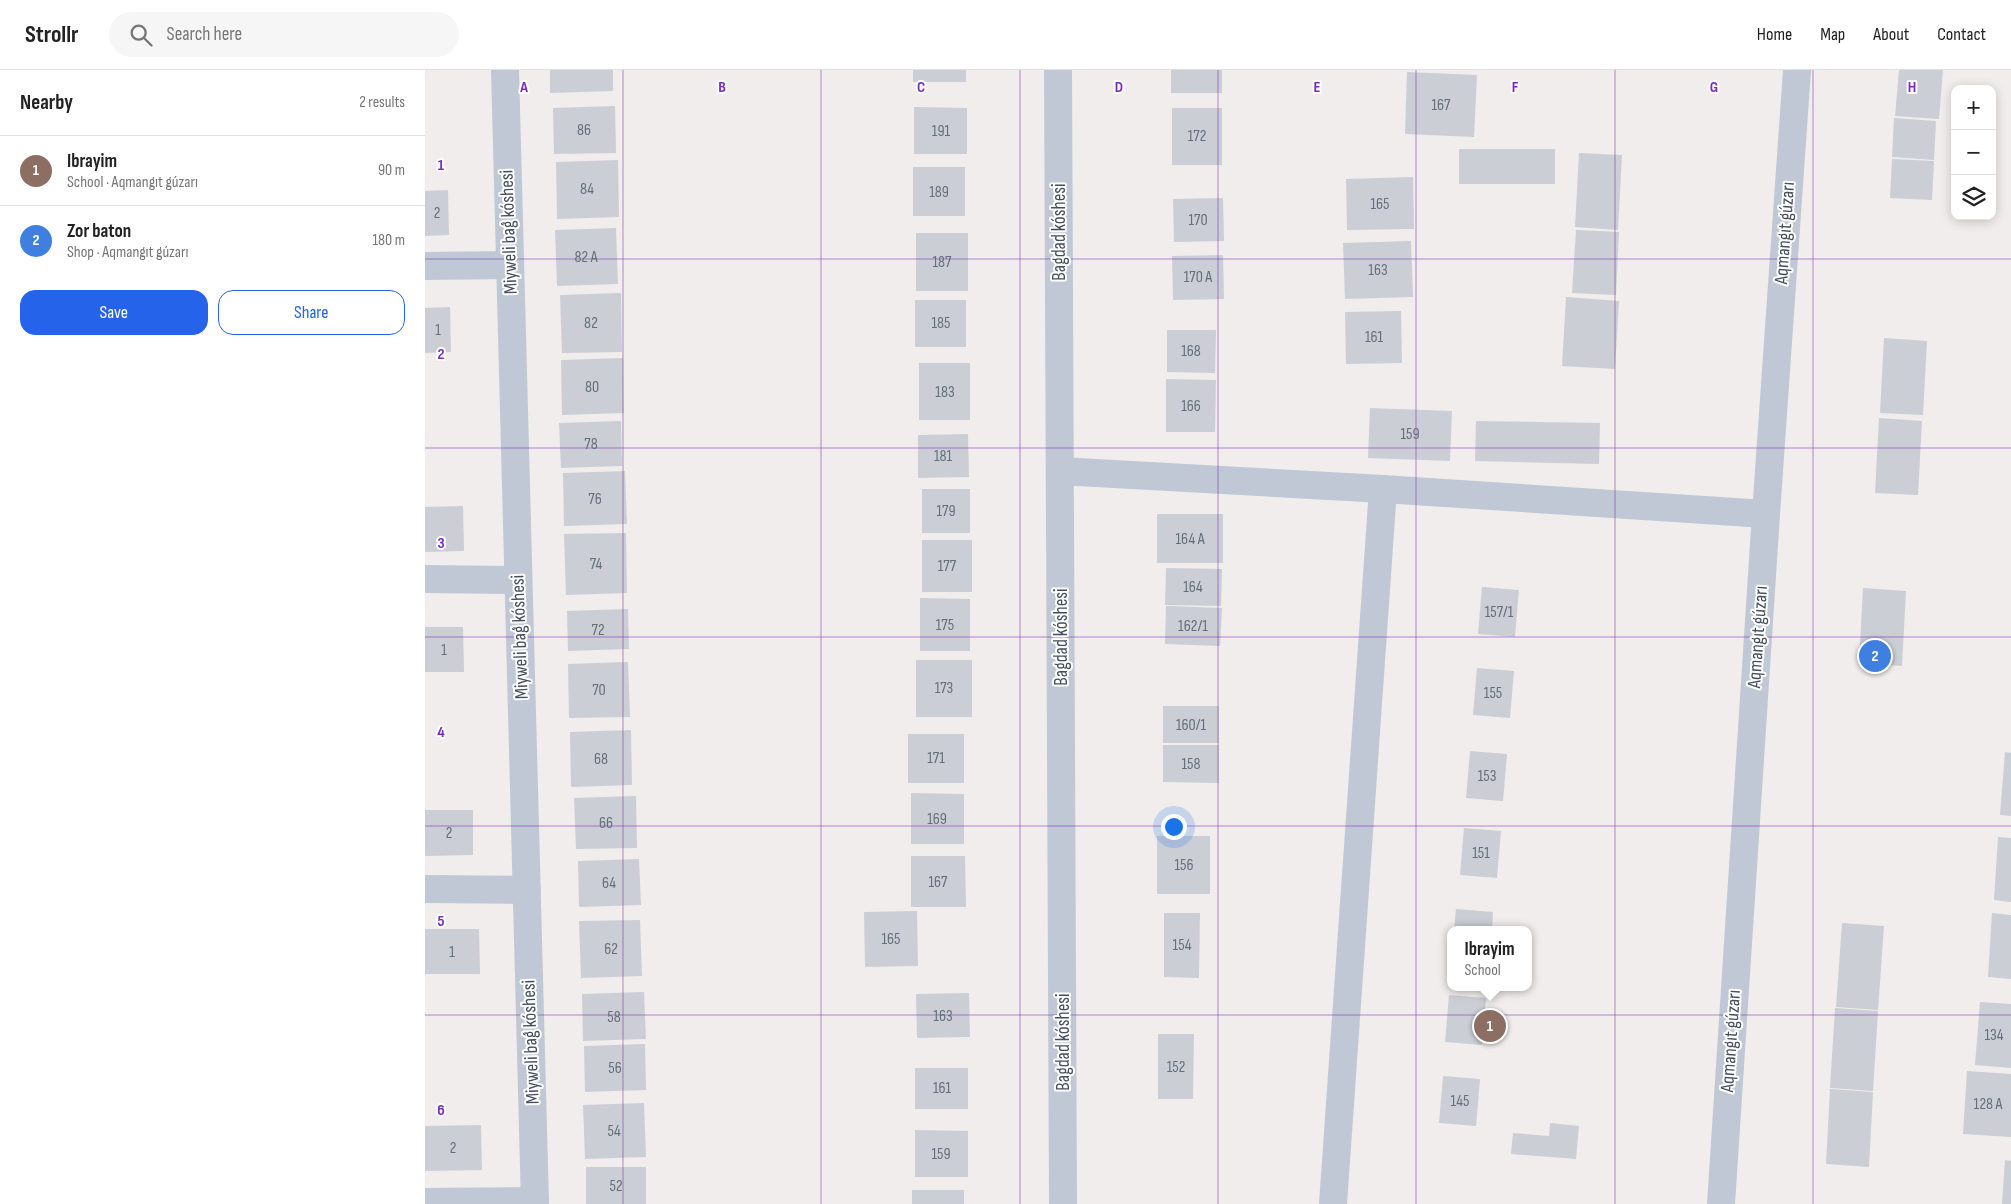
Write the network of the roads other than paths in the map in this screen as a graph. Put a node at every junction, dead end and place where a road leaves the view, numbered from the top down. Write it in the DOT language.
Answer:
graph roads {
  1 [pos="505,70"];
  2 [pos="1058,70"];
  3 [pos="1797,70"];
  4 [pos="425,266"];
  5 [pos="510,266"];
  6 [pos="1060,471"];
  7 [pos="1383,488"];
  8 [pos="1765,514"];
  9 [pos="425,579"];
  10 [pos="519,580"];
  11 [pos="425,889"];
  12 [pos="527,890"];
  13 [pos="425,1202"];
  14 [pos="535,1203"];
  15 [pos="1063,1204"];
  16 [pos="1333,1204"];
  17 [pos="1721,1204"];
  1 -- 5 [label="street, Miyweli baǵ kóshesi"];
  2 -- 6 [label="street, Bagdad kóshesi"];
  3 -- 8 [label="street, Aqmangıt gúzarı"];
  4 -- 5 [label="street"];
  5 -- 10 [label="street, Miyweli baǵ kóshesi"];
  6 -- 7 [label="street"];
  6 -- 15 [label="street, Bagdad kóshesi"];
  7 -- 8 [label="street"];
  7 -- 16 [label="street"];
  8 -- 17 [label="street, Aqmangıt gúzarı"];
  9 -- 10 [label="street"];
  10 -- 12 [label="street, Miyweli baǵ kóshesi"];
  11 -- 12 [label="street"];
  12 -- 14 [label="street, Miyweli baǵ kóshesi"];
  13 -- 14 [label="street"];
}
